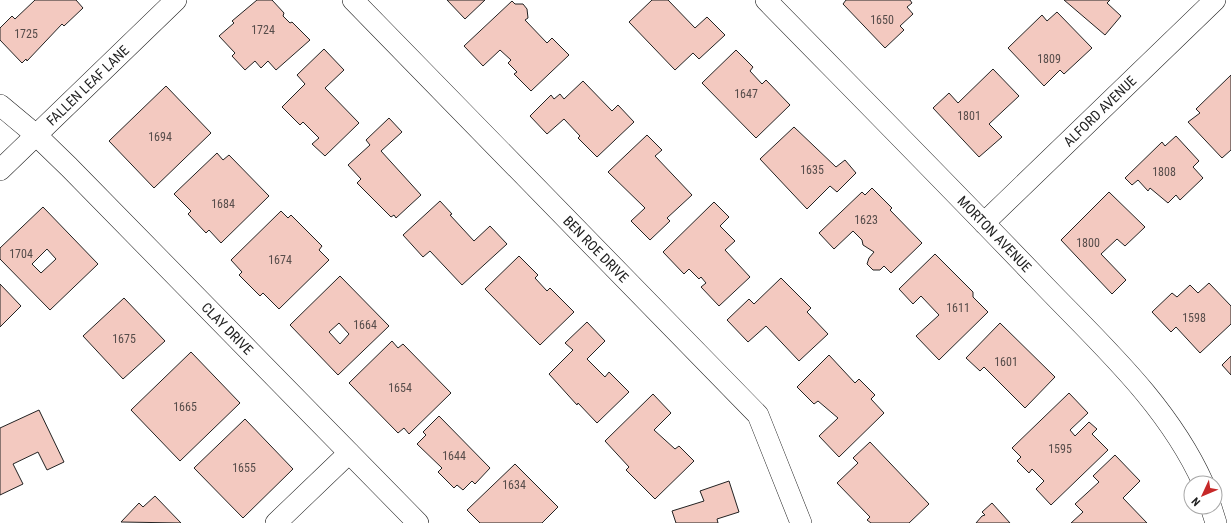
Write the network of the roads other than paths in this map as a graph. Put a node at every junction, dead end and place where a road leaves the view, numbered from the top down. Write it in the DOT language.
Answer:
graph roads {
  1 [pos="176,0"];
  2 [pos="353,0"];
  3 [pos="766,0"];
  4 [pos="1215,0"];
  5 [pos="0,105"];
  6 [pos="36,135"];
  7 [pos="0,170"];
  8 [pos="984,223"];
  9 [pos="349,453"];
  10 [pos="1199,475"];
  11 [pos="276,523"];
  12 [pos="418,523"];
  13 [pos="801,523"];
  1 -- 6 [label="street, FALLEN LEAF LANE"];
  2 -- 13 [label="street, BEN ROE DRIVE"];
  3 -- 8 [label="street, MORTON AVENUE"];
  4 -- 8 [label="street, ALFORD AVENUE"];
  5 -- 6 [label="street, CLAY DRIVE"];
  6 -- 7 [label="street, FALLEN LEAF LANE"];
  6 -- 9 [label="street, CLAY DRIVE"];
  8 -- 10 [label="street, MORTON AVENUE"];
  9 -- 11 [label="street"];
  9 -- 12 [label="street, CLAY DRIVE"];
}
